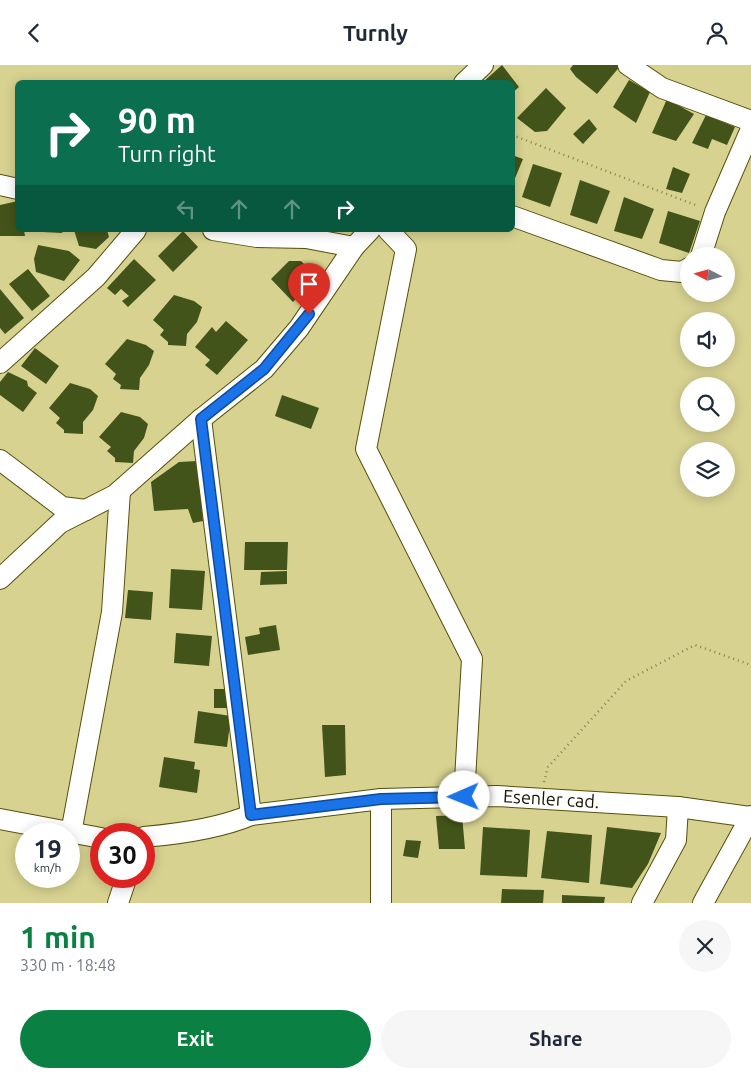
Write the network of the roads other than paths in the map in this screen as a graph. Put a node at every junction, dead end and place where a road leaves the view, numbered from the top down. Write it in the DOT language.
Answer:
graph roads {
  1 [pos="483,65"];
  2 [pos="628,65"];
  3 [pos="467,80"];
  4 [pos="751,121"];
  5 [pos="751,129"];
  6 [pos="0,185"];
  7 [pos="15,188"];
  8 [pos="515,217"];
  9 [pos="134,232"];
  10 [pos="226,232"];
  11 [pos="368,232"];
  12 [pos="390,232"];
  13 [pos="354,247"];
  14 [pos="704,247"];
  15 [pos="680,272"];
  16 [pos="0,363"];
  17 [pos="201,419"];
  18 [pos="0,460"];
  19 [pos="120,491"];
  20 [pos="86,510"];
  21 [pos="0,579"];
  22 [pos="464,797"];
  23 [pos="381,799"];
  24 [pos="678,807"];
  25 [pos="251,815"];
  26 [pos="751,817"];
  27 [pos="0,819"];
  28 [pos="20,823"];
  29 [pos="72,823"];
  30 [pos="155,836"];
  31 [pos="123,888"];
  32 [pos="118,903"];
  33 [pos="381,903"];
  34 [pos="642,903"];
  35 [pos="703,903"];
  1 -- 3 [label="street"];
  2 -- 4 [label="street"];
  5 -- 14 [label="street"];
  6 -- 7 [label="street"];
  8 -- 15 [label="street"];
  9 -- 16 [label="street"];
  10 -- 13 [label="street"];
  11 -- 13 [label="street"];
  12 -- 22 [label="street"];
  13 -- 17 [label="street"];
  17 -- 19 [label="street"];
  17 -- 25 [label="street"];
  18 -- 20 [label="street"];
  19 -- 20 [label="street"];
  19 -- 29 [label="street"];
  20 -- 21 [label="street"];
  22 -- 23 [label="street, Esenler cad."];
  22 -- 24 [label="street, Esenler cad."];
  23 -- 25 [label="street, Esenler cad."];
  23 -- 33 [label="street"];
  24 -- 26 [label="street, Esenler cad."];
  24 -- 34 [label="street"];
  25 -- 30 [label="street, Esenler cad."];
  26 -- 35 [label="street"];
  27 -- 28 [label="street"];
  31 -- 32 [label="street"];
}
